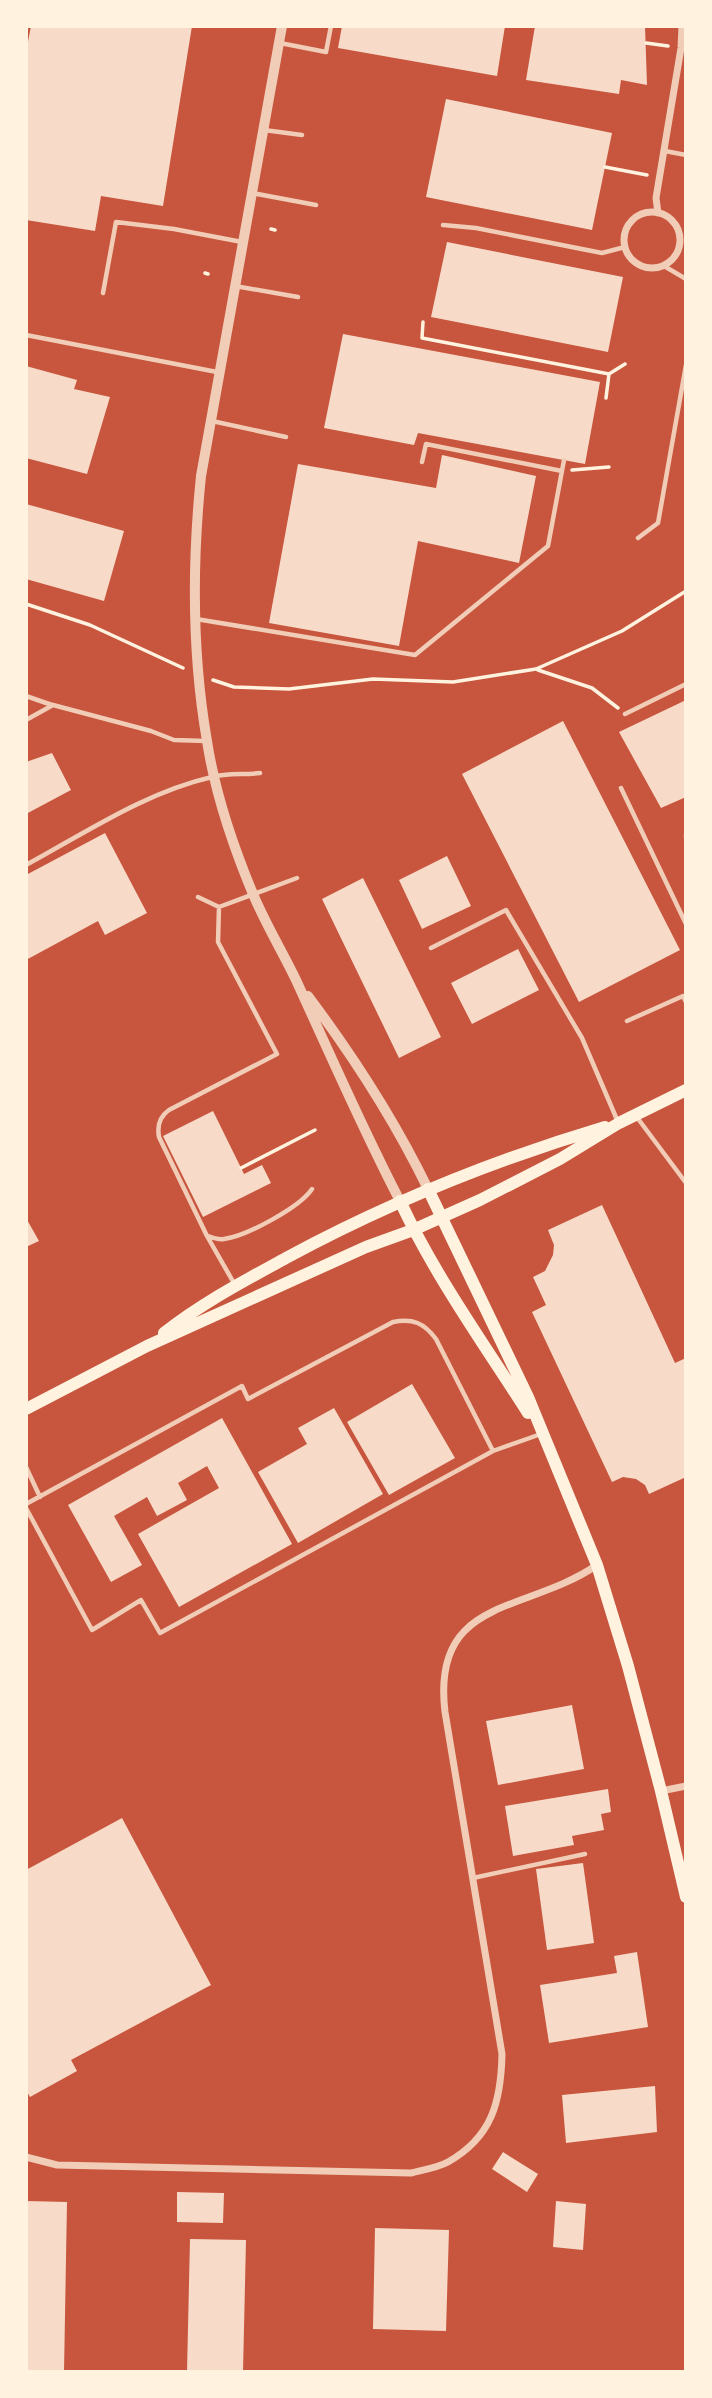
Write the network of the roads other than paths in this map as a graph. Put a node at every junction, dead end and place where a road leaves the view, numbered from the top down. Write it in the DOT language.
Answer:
graph roads {
  1 [pos="282,26"];
  2 [pos="331,26"];
  3 [pos="682,26"];
  4 [pos="279,43"];
  5 [pos="263,130"];
  6 [pos="302,135"];
  7 [pos="664,151"];
  8 [pos="686,155"];
  9 [pos="252,192"];
  10 [pos="316,205"];
  11 [pos="658,213"];
  12 [pos="443,225"];
  13 [pos="243,242"];
  14 [pos="625,247"];
  15 [pos="663,266"];
  16 [pos="686,279"];
  17 [pos="234,286"];
  18 [pos="103,293"];
  19 [pos="298,297"];
  20 [pos="26,335"];
  21 [pos="686,365"];
  22 [pos="218,372"];
  23 [pos="210,421"];
  24 [pos="286,437"];
  25 [pos="564,460"];
  26 [pos="422,462"];
  27 [pos="562,471"];
  28 [pos="638,538"];
  29 [pos="195,619"];
  30 [pos="686,684"];
  31 [pos="26,696"];
  32 [pos="52,705"];
  33 [pos="625,714"];
  34 [pos="26,720"];
  35 [pos="207,741"];
  36 [pos="260,774"];
  37 [pos="215,776"];
  38 [pos="621,788"];
  39 [pos="26,865"];
  40 [pos="297,878"];
  41 [pos="253,895"];
  42 [pos="198,897"];
  43 [pos="219,907"];
  44 [pos="686,924"];
  45 [pos="431,948"];
  46 [pos="296,980"];
  47 [pos="686,989"];
  48 [pos="683,996"];
  49 [pos="686,1002"];
  50 [pos="627,1021"];
  51 [pos="685,1090"];
  52 [pos="635,1115"];
  53 [pos="618,1123"];
  54 [pos="686,1183"];
  55 [pos="312,1189"];
  56 [pos="428,1189"];
  57 [pos="400,1201"];
  58 [pos="442,1217"];
  59 [pos="413,1230"];
  60 [pos="207,1236"];
  61 [pos="235,1285"];
  62 [pos="147,1346"];
  63 [pos="26,1409"];
  64 [pos="542,1434"];
  65 [pos="493,1451"];
  66 [pos="26,1467"];
  67 [pos="40,1497"];
  68 [pos="26,1506"];
  69 [pos="597,1565"];
  70 [pos="686,1786"];
  71 [pos="662,1791"];
  72 [pos="585,1854"];
  73 [pos="472,1878"];
  74 [pos="686,1897"];
  75 [pos="26,2157"];
  1 -- 4 [label="street"];
  2 -- 4 [label="lane"];
  3 -- 7 [label="street"];
  4 -- 5 [label="street"];
  5 -- 6 [label="lane"];
  5 -- 9 [label="street"];
  7 -- 8 [label="lane"];
  7 -- 11 [label="street"];
  9 -- 10 [label="lane"];
  9 -- 13 [label="street"];
  11 -- 14 [label="street"];
  11 -- 15 [label="street"];
  12 -- 14 [label="lane"];
  13 -- 17 [label="street"];
  13 -- 18 [label="lane"];
  14 -- 15 [label="street"];
  15 -- 16 [label="lane"];
  17 -- 19 [label="lane"];
  17 -- 22 [label="street"];
  20 -- 22 [label="lane"];
  21 -- 28 [label="lane"];
  22 -- 23 [label="street"];
  23 -- 24 [label="lane"];
  23 -- 29 [label="street"];
  25 -- 27 [label="lane"];
  26 -- 27 [label="lane"];
  27 -- 29 [label="lane"];
  29 -- 35 [label="street"];
  30 -- 33 [label="lane"];
  31 -- 32 [label="lane"];
  32 -- 34 [label="lane"];
  32 -- 35 [label="lane"];
  35 -- 37 [label="street"];
  36 -- 37 [label="lane"];
  37 -- 39 [label="lane"];
  37 -- 41 [label="street"];
  38 -- 44 [label="lane"];
  40 -- 41 [label="lane"];
  41 -- 43 [label="lane"];
  41 -- 46 [label="street"];
  42 -- 43 [label="lane"];
  43 -- 60 [label="lane"];
  45 -- 53 [label="lane"];
  46 -- 56 [label="street"];
  46 -- 57 [label="street"];
  47 -- 48 [label="lane"];
  48 -- 49 [label="lane"];
  48 -- 50 [label="lane"];
  51 -- 52 [label="main road"];
  52 -- 53 [label="main road"];
  52 -- 54 [label="lane"];
  53 -- 56 [label="main road"];
  53 -- 58 [label="main road"];
  55 -- 60 [label="lane"];
  56 -- 57 [label="main road"];
  56 -- 58 [label="main road"];
  57 -- 59 [label="main road"];
  57 -- 61 [label="main road"];
  58 -- 59 [label="main road"];
  58 -- 64 [label="main road"];
  59 -- 62 [label="main road"];
  59 -- 64 [label="main road"];
  60 -- 61 [label="lane"];
  61 -- 62 [label="main road"];
  62 -- 63 [label="main road"];
  64 -- 65 [label="lane"];
  64 -- 69 [label="main road"];
  65 -- 67 [label="lane"];
  65 -- 68 [label="lane"];
  66 -- 67 [label="lane"];
  67 -- 68 [label="lane"];
  69 -- 71 [label="main road"];
  69 -- 73 [label="street"];
  70 -- 71 [label="street"];
  71 -- 74 [label="main road"];
  72 -- 73 [label="lane"];
  73 -- 75 [label="street"];
}
